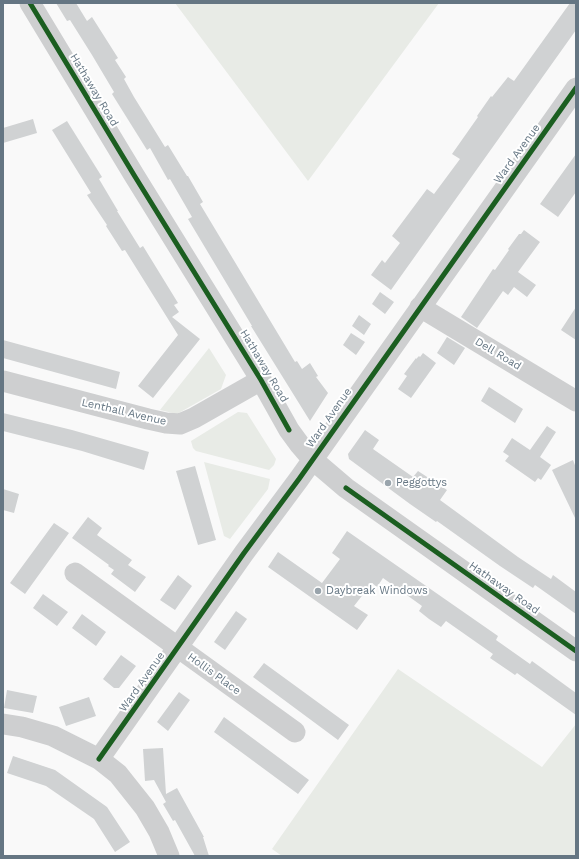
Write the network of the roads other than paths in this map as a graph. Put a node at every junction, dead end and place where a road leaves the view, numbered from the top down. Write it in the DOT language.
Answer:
graph roads {
  1 [pos="30,3"];
  2 [pos="576,88"];
  3 [pos="420,307"];
  4 [pos="261,380"];
  5 [pos="3,381"];
  6 [pos="576,401"];
  7 [pos="312,459"];
  8 [pos="76,573"];
  9 [pos="178,648"];
  10 [pos="576,651"];
  11 [pos="3,724"];
  12 [pos="295,732"];
  13 [pos="99,759"];
  14 [pos="170,856"];
  1 -- 4 [label="street, Hathaway Road"];
  2 -- 3 [label="street, Ward Avenue"];
  3 -- 6 [label="street, Dell Road"];
  3 -- 7 [label="street, Ward Avenue"];
  4 -- 5 [label="street, Lenthall Avenue"];
  4 -- 7 [label="street, Hathaway Road"];
  7 -- 9 [label="street, Ward Avenue"];
  7 -- 10 [label="street, Hathaway Road"];
  8 -- 9 [label="street, Hollis Place"];
  9 -- 12 [label="street, Hollis Place"];
  9 -- 13 [label="street, Ward Avenue"];
  11 -- 13 [label="street"];
  13 -- 14 [label="street"];
}
